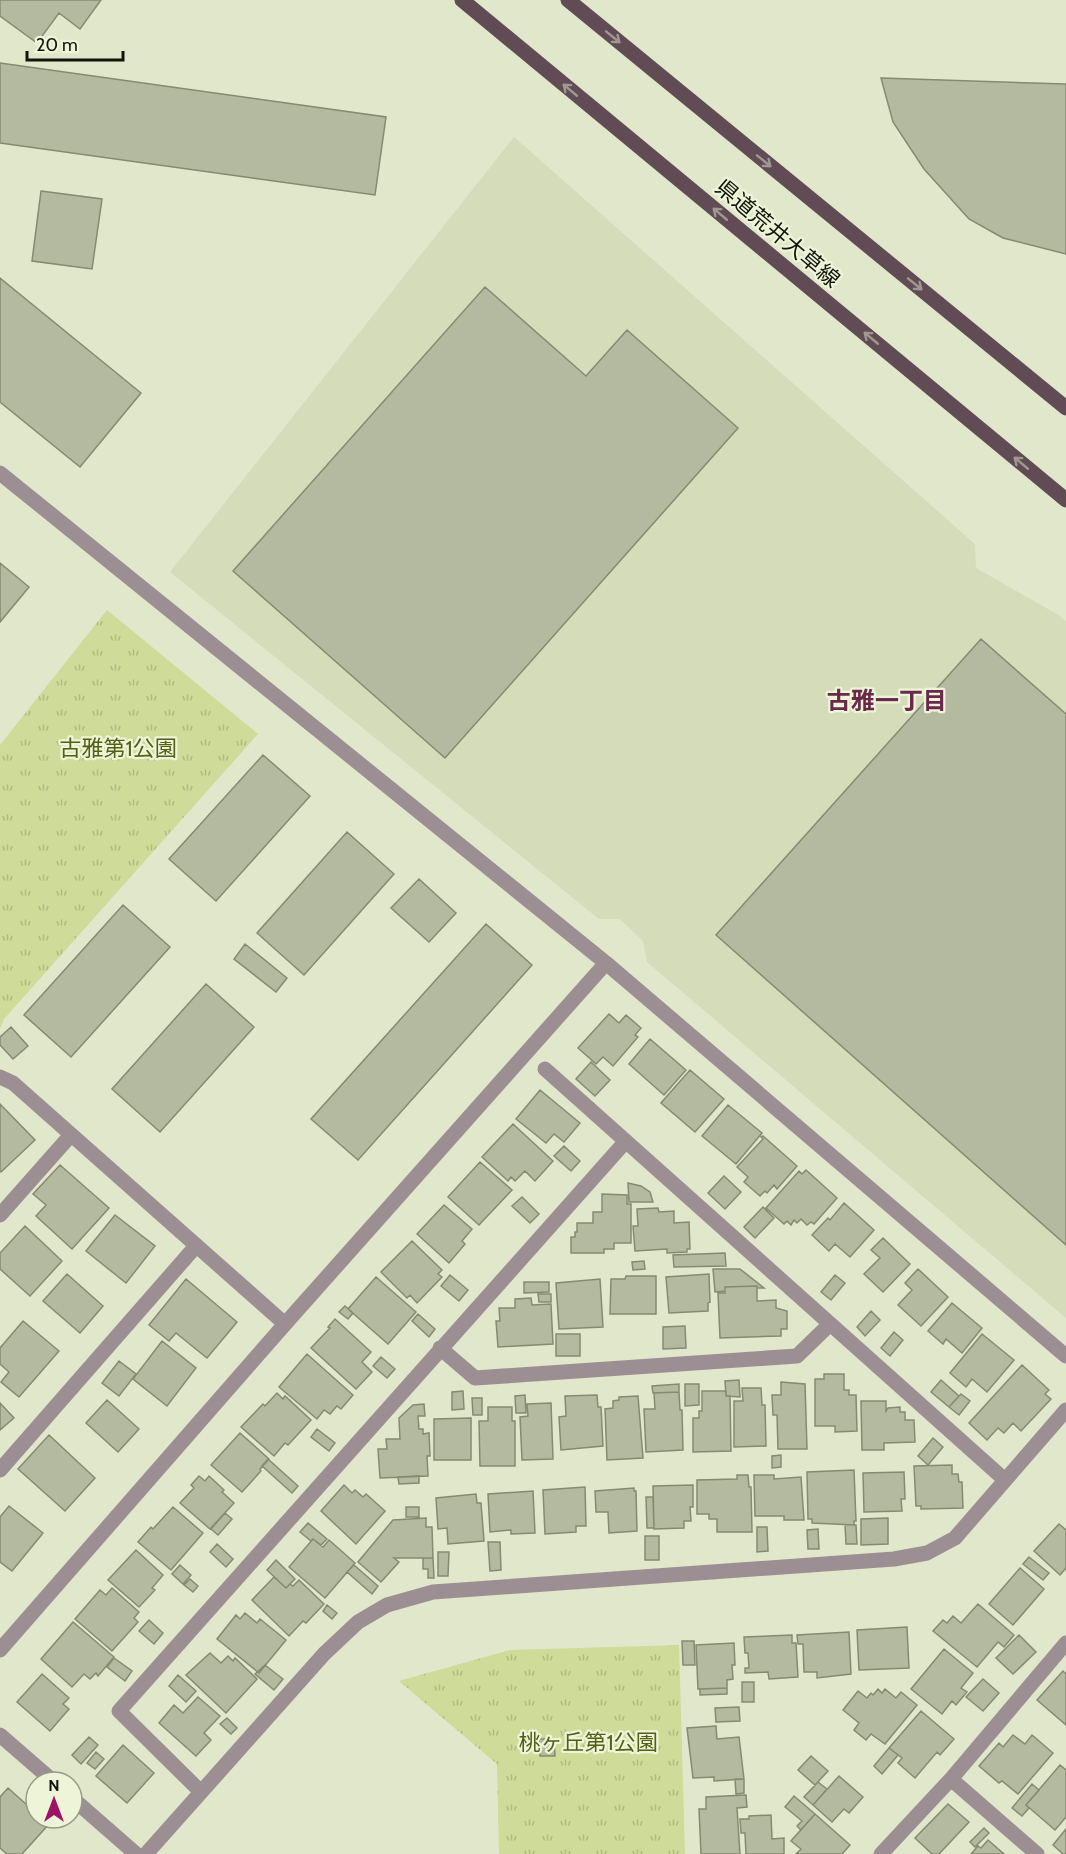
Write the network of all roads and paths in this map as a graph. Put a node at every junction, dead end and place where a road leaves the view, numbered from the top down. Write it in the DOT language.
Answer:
graph roads {
  1 [pos="462,0"];
  2 [pos="568,0"];
  3 [pos="1066,408"];
  4 [pos="0,473"];
  5 [pos="1066,500"];
  6 [pos="606,963"];
  7 [pos="545,1069"];
  8 [pos="0,1077"];
  9 [pos="70,1136"];
  10 [pos="626,1141"];
  11 [pos="0,1215"];
  12 [pos="196,1246"];
  13 [pos="285,1324"];
  14 [pos="830,1324"];
  15 [pos="440,1348"];
  16 [pos="1066,1356"];
  17 [pos="1066,1410"];
  18 [pos="0,1470"];
  19 [pos="1005,1480"];
  20 [pos="1066,1643"];
  21 [pos="0,1650"];
  22 [pos="0,1735"];
  23 [pos="40,1770"];
  24 [pos="951,1779"];
  25 [pos="200,1791"];
  26 [pos="84,1808"];
  27 [pos="136,1854"];
  28 [pos="146,1854"];
  29 [pos="881,1854"];
  30 [pos="1037,1854"];
  5 -- 1 [label="main road, 県道荒井大草線, one-way"];
  2 -- 3 [label="main road, 県道荒井大草線, one-way"];
  4 -- 6 [label="street"];
  6 -- 13 [label="street"];
  6 -- 16 [label="street"];
  7 -- 10 [label="street"];
  8 -- 9 [label="street"];
  9 -- 11 [label="street"];
  9 -- 12 [label="street"];
  10 -- 14 [label="street"];
  10 -- 15 [label="street"];
  12 -- 13 [label="street"];
  12 -- 18 [label="street"];
  13 -- 21 [label="street"];
  14 -- 15 [label="street"];
  14 -- 19 [label="street"];
  15 -- 25 [label="street"];
  17 -- 19 [label="street"];
  19 -- 25 [label="street"];
  20 -- 24 [label="street"];
  22 -- 23 [label="street"];
  24 -- 29 [label="street"];
  24 -- 30 [label="street"];
  25 -- 28 [label="street"];
  26 -- 27 [label="street"];
}
